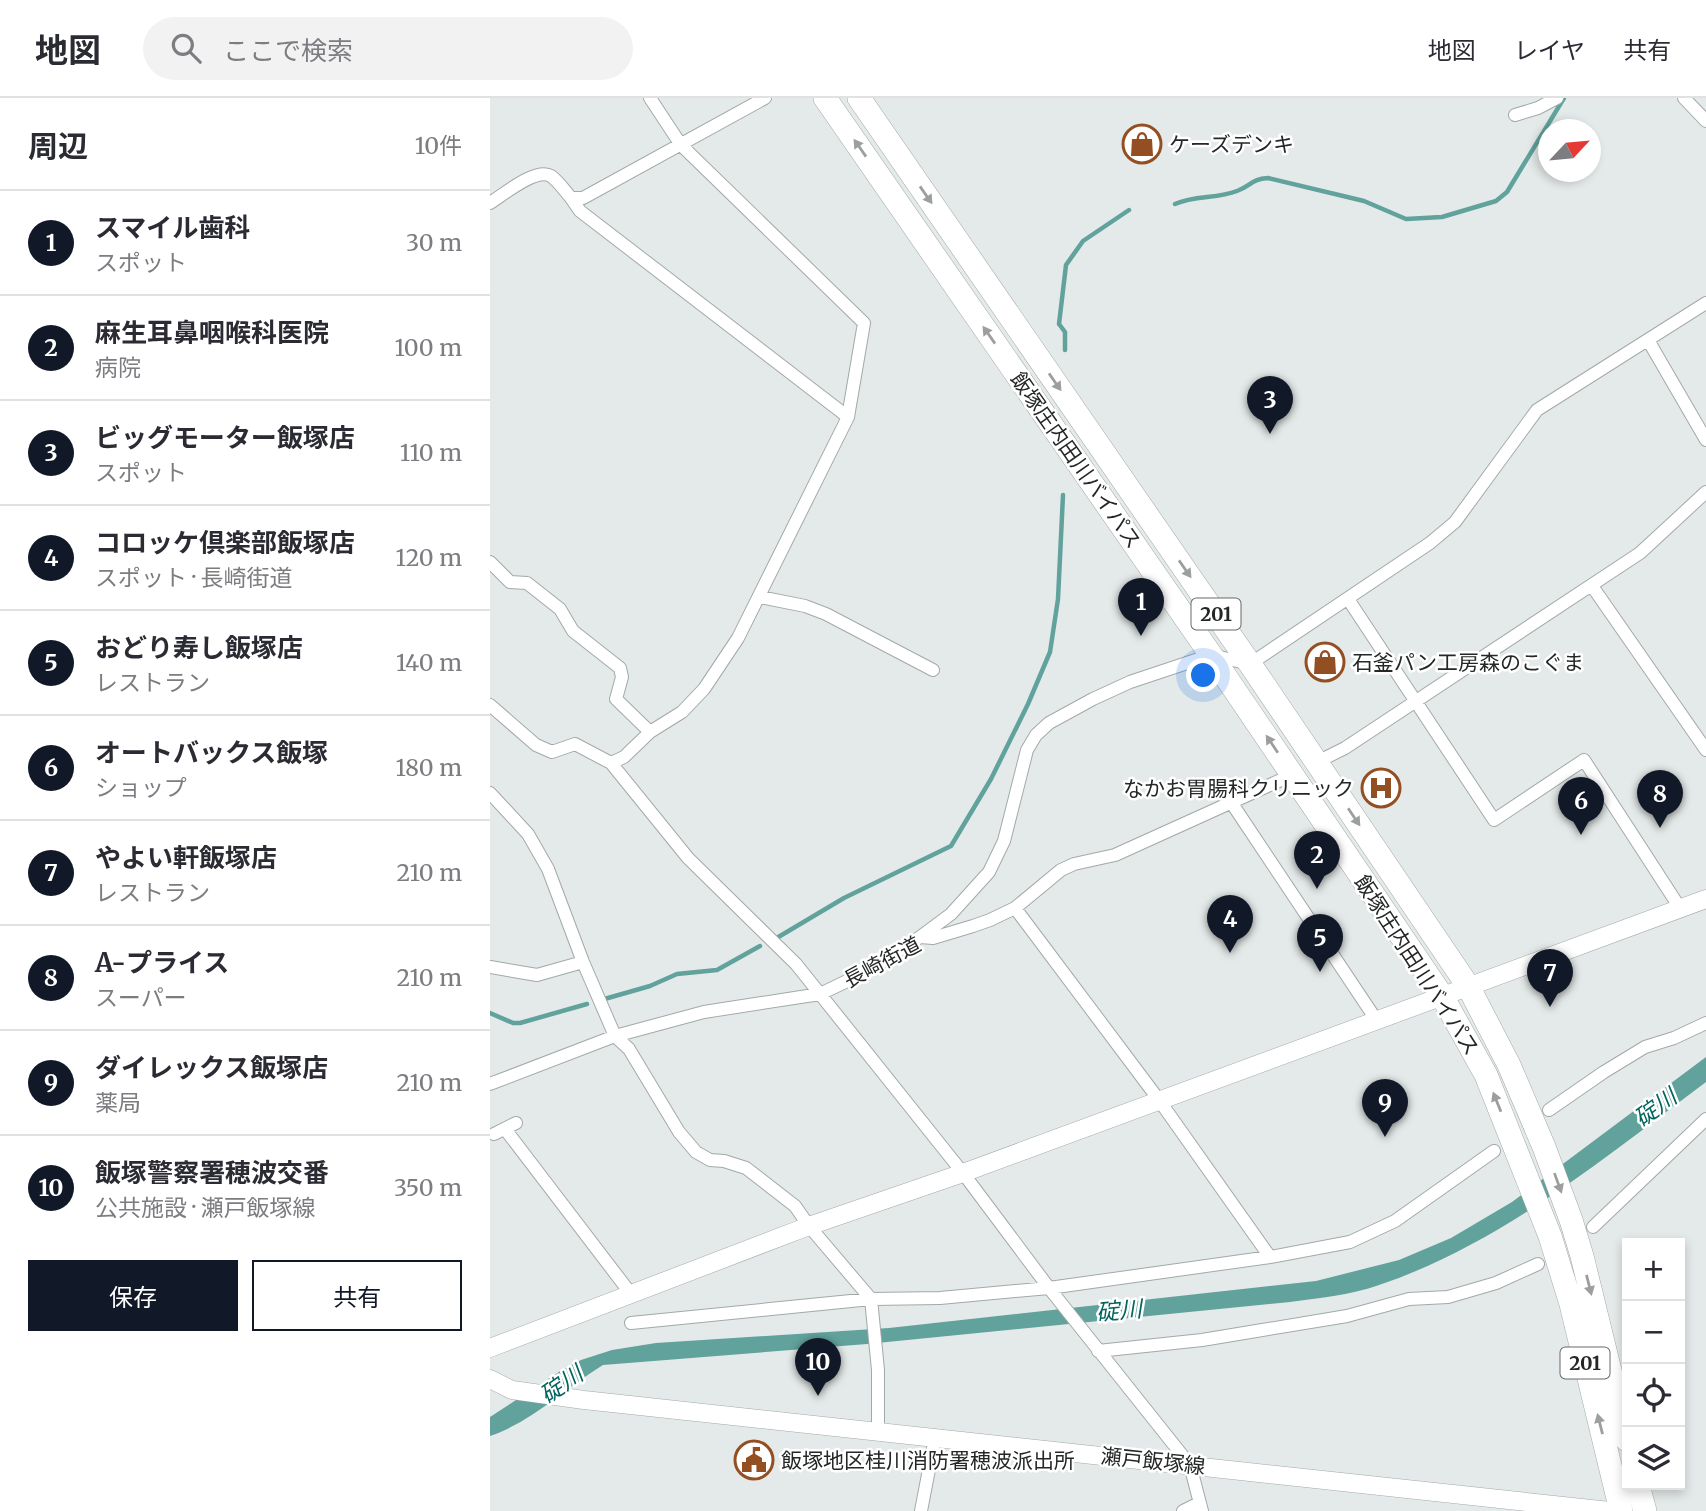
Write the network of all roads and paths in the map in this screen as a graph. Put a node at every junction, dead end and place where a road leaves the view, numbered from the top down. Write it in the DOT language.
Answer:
graph roads {
  1 [pos="650,98"];
  2 [pos="765,98"];
  3 [pos="825,98"];
  4 [pos="859,98"];
  5 [pos="1557,98"];
  6 [pos="1684,98"];
  7 [pos="1515,115"];
  8 [pos="1706,121"];
  9 [pos="681,145"];
  10 [pos="571,198"];
  11 [pos="490,203"];
  12 [pos="1706,303"];
  13 [pos="1648,340"];
  14 [pos="848,417"];
  15 [pos="1706,440"];
  16 [pos="1706,492"];
  17 [pos="490,562"];
  18 [pos="1592,586"];
  19 [pos="760,597"];
  20 [pos="1348,599"];
  21 [pos="1211,655"];
  22 [pos="1250,664"];
  23 [pos="933,670"];
  24 [pos="1415,703"];
  25 [pos="490,705"];
  26 [pos="650,732"];
  27 [pos="1706,751"];
  28 [pos="1317,762"];
  29 [pos="611,763"];
  30 [pos="1292,775"];
  31 [pos="490,793"];
  32 [pos="1231,802"];
  33 [pos="1706,899"];
  34 [pos="1015,908"];
  35 [pos="1679,908"];
  36 [pos="920,937"];
  37 [pos="583,962"];
  38 [pos="490,967"];
  39 [pos="1468,986"];
  40 [pos="820,994"];
  41 [pos="1442,996"];
  42 [pos="1377,1021"];
  43 [pos="1706,1023"];
  44 [pos="615,1036"];
  45 [pos="490,1084"];
  46 [pos="1159,1100"];
  47 [pos="1549,1110"];
  48 [pos="1706,1119"];
  49 [pos="505,1129"];
  50 [pos="1494,1151"];
  51 [pos="963,1173"];
  52 [pos="809,1226"];
  53 [pos="1593,1227"];
  54 [pos="1270,1257"];
  55 [pos="1538,1264"];
  56 [pos="1051,1291"];
  57 [pos="631,1294"];
  58 [pos="872,1302"];
  59 [pos="631,1323"];
  60 [pos="490,1348"];
  61 [pos="1096,1348"];
  62 [pos="490,1379"];
  63 [pos="1624,1427"];
  64 [pos="878,1432"];
  65 [pos="935,1438"];
  66 [pos="1190,1465"];
  67 [pos="1616,1504"];
  68 [pos="1201,1507"];
  69 [pos="921,1511"];
  70 [pos="1183,1511"];
  1 -- 9 [label="street"];
  2 -- 9 [label="street"];
  21 -- 3 [label="highway, 飯塚庄内田川バイパス / 201, one-way"];
  4 -- 22 [label="highway, 飯塚庄内田川バイパス / 201, one-way"];
  5 -- 7 [label="street"];
  6 -- 8 [label="street"];
  9 -- 10 [label="street"];
  9 -- 14 [label="street"];
  10 -- 11 [label="street"];
  10 -- 14 [label="street"];
  12 -- 13 [label="street"];
  13 -- 15 [label="street"];
  13 -- 20 [label="street"];
  14 -- 19 [label="street"];
  16 -- 18 [label="street"];
  17 -- 26 [label="street"];
  18 -- 24 [label="street"];
  18 -- 27 [label="street"];
  19 -- 23 [label="street"];
  19 -- 26 [label="street"];
  20 -- 22 [label="street"];
  20 -- 24 [label="street"];
  21 -- 22 [label="street"];
  30 -- 21 [label="highway, 飯塚庄内田川バイパス / 201, one-way"];
  21 -- 36 [label="street"];
  22 -- 28 [label="highway, 飯塚庄内田川バイパス / 201"];
  24 -- 28 [label="street"];
  24 -- 35 [label="street"];
  25 -- 29 [label="street"];
  26 -- 29 [label="street"];
  28 -- 39 [label="highway, 飯塚庄内田川バイパス / 201, one-way"];
  29 -- 40 [label="street"];
  30 -- 32 [label="street, 長崎街道"];
  30 -- 41 [label="highway, 飯塚庄内田川バイパス / 201"];
  31 -- 37 [label="street"];
  32 -- 34 [label="street, 長崎街道"];
  32 -- 42 [label="street"];
  33 -- 35 [label="street"];
  34 -- 36 [label="street, 長崎街道"];
  34 -- 46 [label="street"];
  35 -- 39 [label="street"];
  36 -- 40 [label="street, 長崎街道"];
  37 -- 38 [label="street"];
  37 -- 44 [label="street"];
  39 -- 41 [label="street"];
  39 -- 63 [label="highway, 飯塚庄内田川バイパス / 201, one-way"];
  40 -- 44 [label="street, 長崎街道"];
  40 -- 51 [label="street"];
  41 -- 42 [label="street"];
  67 -- 41 [label="highway, 飯塚庄内田川バイパス / 201, one-way"];
  42 -- 46 [label="street"];
  43 -- 47 [label="street"];
  44 -- 45 [label="street, 長崎街道"];
  44 -- 52 [label="street"];
  46 -- 51 [label="street"];
  46 -- 54 [label="street"];
  48 -- 53 [label="street"];
  49 -- 57 [label="street"];
  50 -- 54 [label="street"];
  51 -- 52 [label="street"];
  51 -- 56 [label="street"];
  52 -- 57 [label="street"];
  52 -- 58 [label="street"];
  54 -- 56 [label="street"];
  55 -- 61 [label="street"];
  56 -- 58 [label="street"];
  56 -- 61 [label="street"];
  57 -- 60 [label="street"];
  58 -- 59 [label="street"];
  58 -- 64 [label="street"];
  61 -- 66 [label="street"];
  62 -- 64 [label="street, 瀬戸飯塚線"];
  64 -- 65 [label="street, 瀬戸飯塚線"];
  65 -- 66 [label="street, 瀬戸飯塚線"];
  65 -- 69 [label="street"];
  66 -- 67 [label="street, 瀬戸飯塚線"];
  66 -- 68 [label="street"];
  68 -- 70 [label="street"];
}
